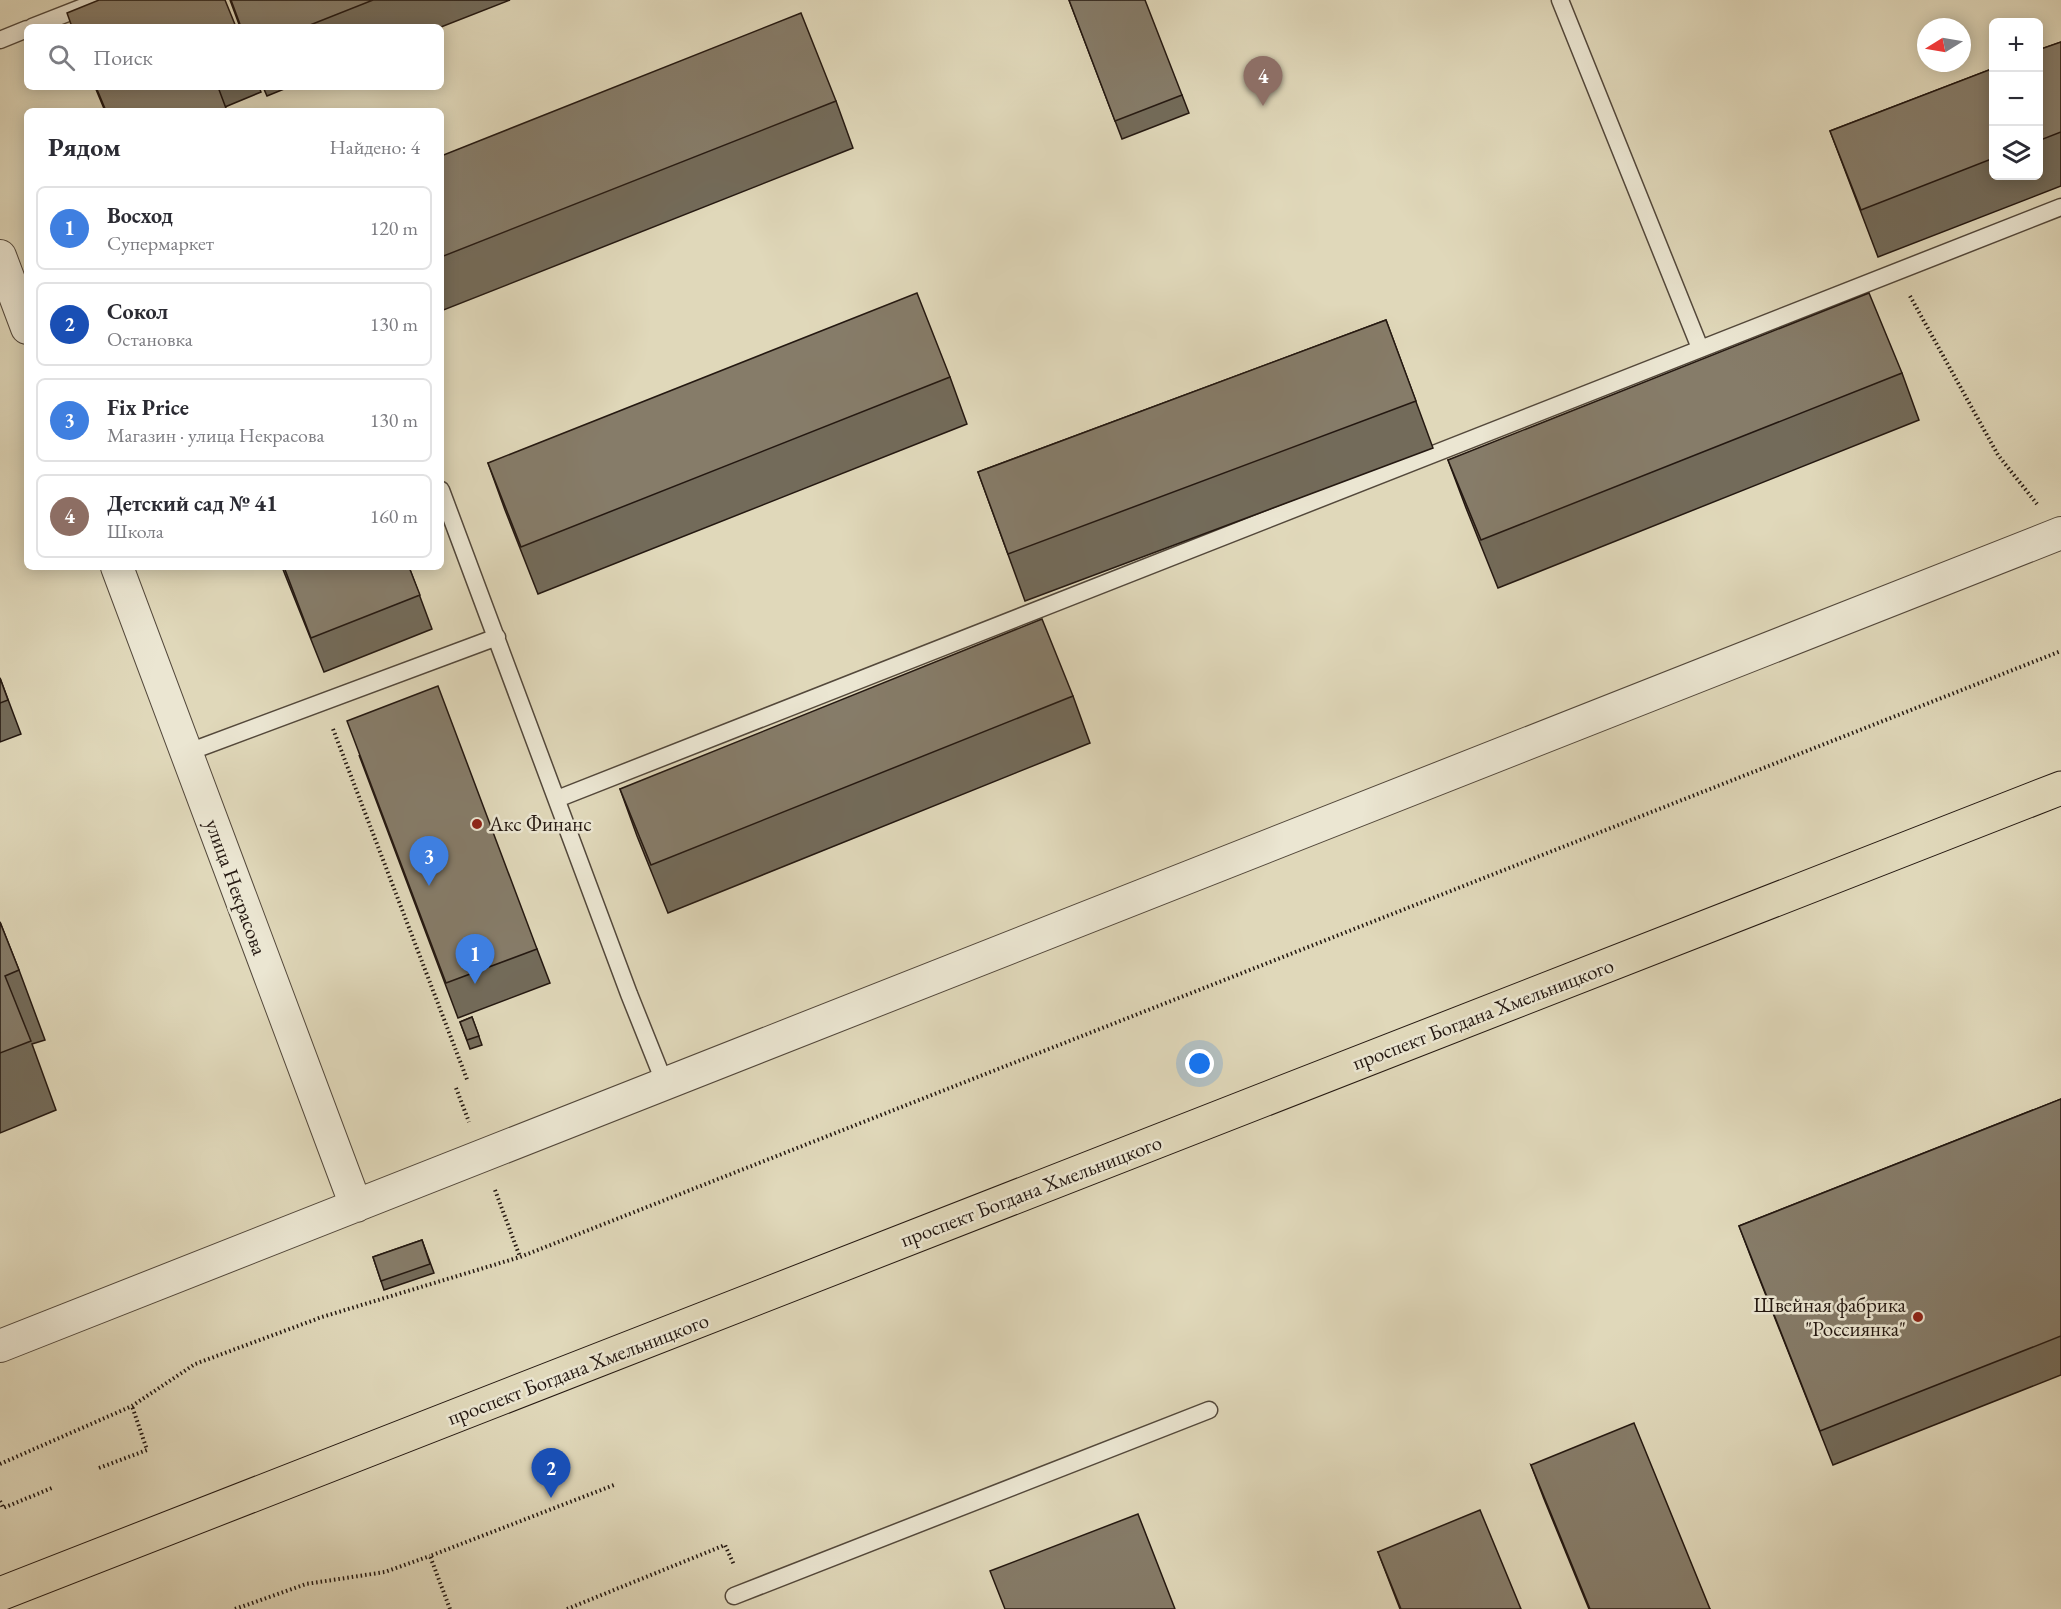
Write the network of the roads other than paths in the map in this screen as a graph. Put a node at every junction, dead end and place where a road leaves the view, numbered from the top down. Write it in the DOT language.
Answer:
graph roads {
  1 [pos="101,0"];
  2 [pos="1560,0"];
  3 [pos="40,24"];
  4 [pos="24,30"];
  5 [pos="0,39"];
  6 [pos="2061,207"];
  7 [pos="0,256"];
  8 [pos="24,320"];
  9 [pos="1700,348"];
  10 [pos="444,498"];
  11 [pos="2060,533"];
  12 [pos="118,570"];
  13 [pos="496,637"];
  14 [pos="186,753"];
  15 [pos="2061,788"];
  16 [pos="557,799"];
  17 [pos="665,1084"];
  18 [pos="356,1206"];
  19 [pos="0,1346"];
  20 [pos="1209,1410"];
  21 [pos="740,1593"];
  22 [pos="0,1594"];
  1 -- 3 [label="lane"];
  2 -- 9 [label="lane"];
  4 -- 5 [label="lane"];
  6 -- 9 [label="lane"];
  7 -- 8 [label="street"];
  9 -- 16 [label="lane"];
  10 -- 13 [label="lane"];
  11 -- 17 [label="street"];
  12 -- 14 [label="street, улица Некрасова"];
  13 -- 14 [label="lane"];
  13 -- 16 [label="lane"];
  14 -- 18 [label="street, улица Некрасова"];
  15 -- 22 [label="main road, проспект Богдана Хмельницкого"];
  16 -- 17 [label="lane"];
  17 -- 18 [label="street"];
  18 -- 19 [label="street"];
  20 -- 21 [label="lane"];
}
